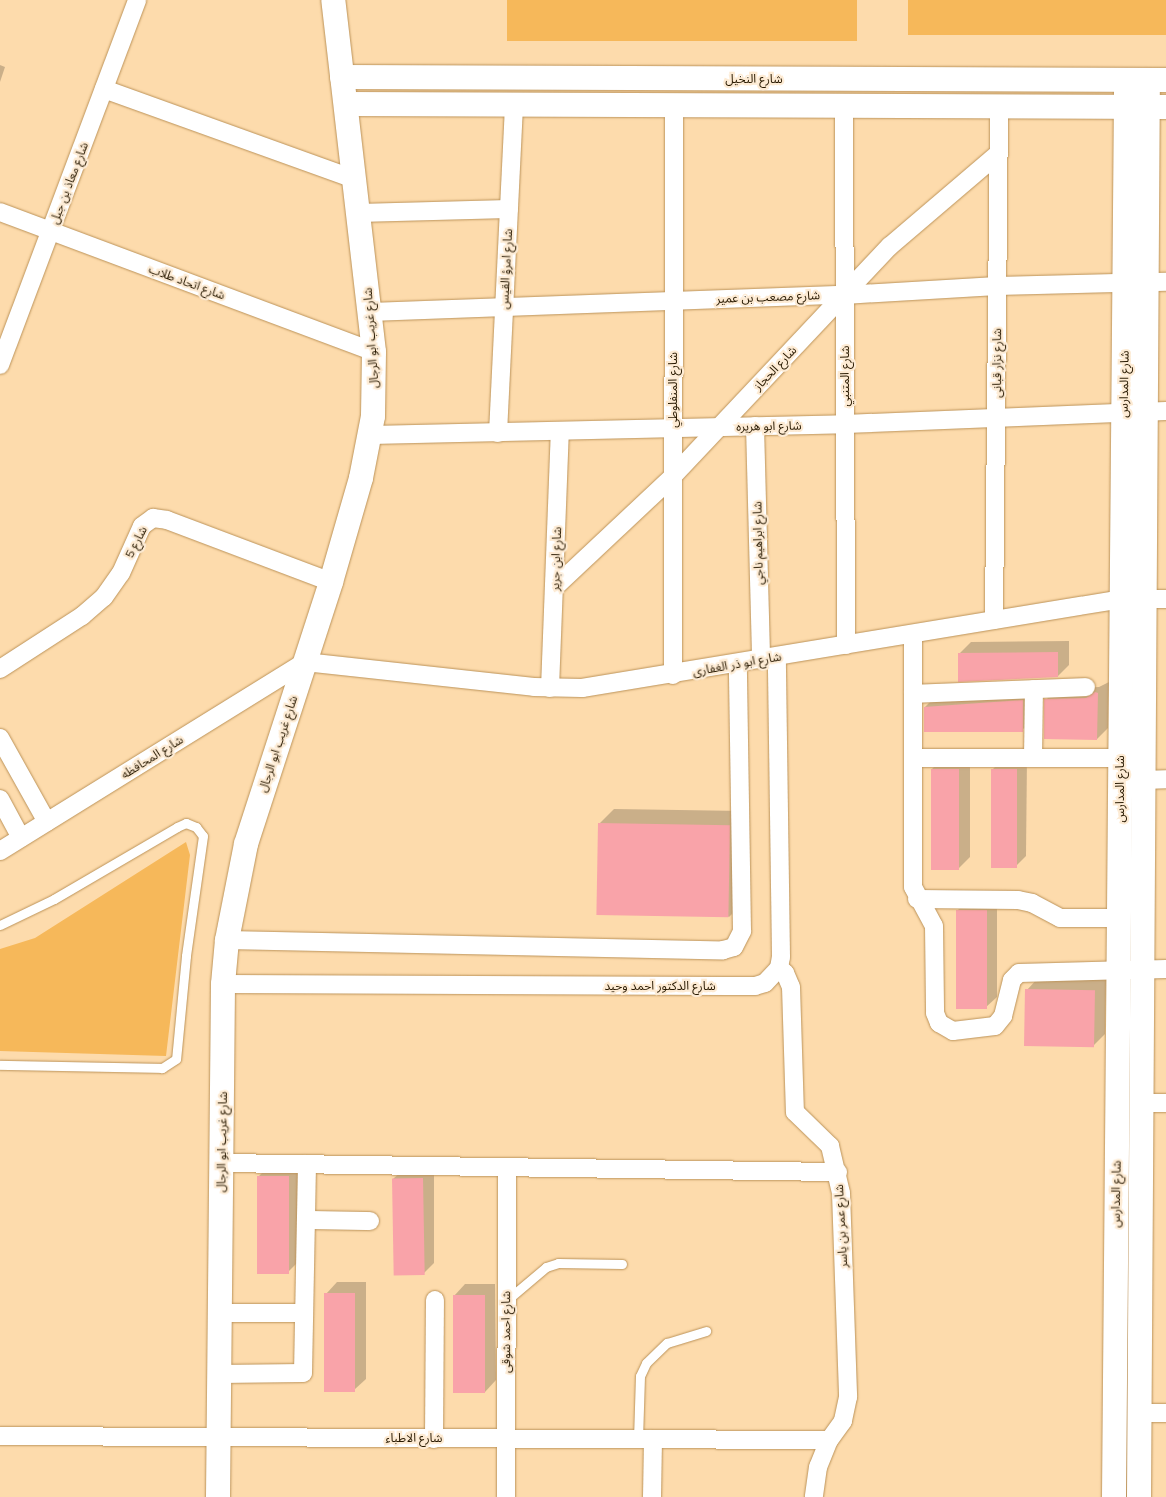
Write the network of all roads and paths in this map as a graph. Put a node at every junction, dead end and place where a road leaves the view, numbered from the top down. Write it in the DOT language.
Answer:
graph roads {
  1 [pos="137,0"];
  2 [pos="333,0"];
  3 [pos="342,77"];
  4 [pos="1147,80"];
  5 [pos="104,89"];
  6 [pos="346,104"];
  7 [pos="514,105"];
  8 [pos="674,105"];
  9 [pos="844,106"];
  10 [pos="999,106"];
  11 [pos="1146,106"];
  12 [pos="999,153"];
  13 [pos="354,179"];
  14 [pos="509,209"];
  15 [pos="0,212"];
  16 [pos="358,213"];
  17 [pos="50,231"];
  18 [pos="1146,282"];
  19 [pos="997,286"];
  20 [pos="844,295"];
  21 [pos="674,301"];
  22 [pos="504,307"];
  23 [pos="370,312"];
  24 [pos="374,352"];
  25 [pos="0,365"];
  26 [pos="1145,411"];
  27 [pos="996,416"];
  28 [pos="845,424"];
  29 [pos="755,426"];
  30 [pos="718,427"];
  31 [pos="673,428"];
  32 [pos="560,431"];
  33 [pos="498,432"];
  34 [pos="371,435"];
  35 [pos="673,476"];
  36 [pos="331,582"];
  37 [pos="554,587"];
  38 [pos="1144,599"];
  39 [pos="994,620"];
  40 [pos="913,634"];
  41 [pos="846,645"];
  42 [pos="769,658"];
  43 [pos="305,662"];
  44 [pos="738,664"];
  45 [pos="0,669"];
  46 [pos="672,675"];
  47 [pos="1086,687"];
  48 [pos="550,688"];
  49 [pos="1034,689"];
  50 [pos="913,694"];
  51 [pos="0,738"];
  52 [pos="913,758"];
  53 [pos="1033,758"];
  54 [pos="1120,758"];
  55 [pos="1155,779"];
  56 [pos="0,799"];
  57 [pos="47,822"];
  58 [pos="21,838"];
  59 [pos="0,851"];
  60 [pos="917,899"];
  61 [pos="1119,918"];
  62 [pos="0,925"];
  63 [pos="227,940"];
  64 [pos="779,968"];
  65 [pos="1118,969"];
  66 [pos="1142,969"];
  67 [pos="1166,969"];
  68 [pos="223,984"];
  69 [pos="0,1065"];
  70 [pos="1141,1103"];
  71 [pos="1166,1104"];
  72 [pos="221,1163"];
  73 [pos="307,1164"];
  74 [pos="507,1168"];
  75 [pos="838,1172"];
  76 [pos="306,1220"];
  77 [pos="370,1221"];
  78 [pos="622,1264"];
  79 [pos="435,1300"];
  80 [pos="507,1300"];
  81 [pos="220,1313"];
  82 [pos="304,1313"];
  83 [pos="706,1331"];
  84 [pos="219,1374"];
  85 [pos="1139,1413"];
  86 [pos="1166,1413"];
  87 [pos="0,1436"];
  88 [pos="218,1438"];
  89 [pos="434,1439"];
  90 [pos="506,1439"];
  91 [pos="645,1439"];
  92 [pos="829,1440"];
  93 [pos="218,1497"];
  94 [pos="506,1497"];
  95 [pos="652,1497"];
  96 [pos="814,1497"];
  97 [pos="1114,1497"];
  98 [pos="1138,1497"];
  1 -- 5 [label="street, شارع معاذ بن جبل"];
  2 -- 3 [label="main road, شارع غريب ابو الرجال"];
  3 -- 4 [label="main road, شارع النخيل"];
  3 -- 6 [label="main road, شارع غريب ابو الرجال"];
  4 -- 11 [label="main road, شارع المدارس"];
  5 -- 13 [label="street"];
  5 -- 17 [label="street, شارع معاذ بن جبل"];
  6 -- 7 [label="main road"];
  6 -- 13 [label="main road, شارع غريب ابو الرجال"];
  7 -- 8 [label="main road"];
  7 -- 14 [label="street, شارع امرؤ القيس"];
  8 -- 9 [label="main road"];
  8 -- 21 [label="street, شارع المنفلوطي"];
  9 -- 10 [label="main road"];
  9 -- 20 [label="street, شارع المتنبي"];
  10 -- 11 [label="main road"];
  10 -- 12 [label="street, شارع نزار قبانى"];
  11 -- 18 [label="main road, شارع المدارس"];
  12 -- 19 [label="street, شارع نزار قبانى"];
  12 -- 20 [label="street, شارع الحجاز"];
  13 -- 16 [label="main road, شارع غريب ابو الرجال"];
  14 -- 16 [label="street"];
  14 -- 22 [label="street, شارع امرؤ القيس"];
  15 -- 17 [label="street, شارع اتحاد طلاب"];
  16 -- 23 [label="main road, شارع غريب ابو الرجال"];
  17 -- 24 [label="street, شارع اتحاد طلاب"];
  17 -- 25 [label="street, شارع معاذ بن جبل"];
  18 -- 19 [label="street, شارع مصعب بن عمير"];
  18 -- 26 [label="main road, شارع المدارس"];
  19 -- 20 [label="street, شارع مصعب بن عمير"];
  19 -- 27 [label="street, شارع نزار قبانى"];
  20 -- 21 [label="street, شارع مصعب بن عمير"];
  20 -- 28 [label="street, شارع المتنبي"];
  20 -- 30 [label="street, شارع الحجاز"];
  21 -- 22 [label="street, شارع مصعب بن عمير"];
  21 -- 31 [label="street, شارع المنفلوطي"];
  22 -- 23 [label="street, شارع مصعب بن عمير"];
  22 -- 33 [label="street, شارع امرؤ القيس"];
  23 -- 24 [label="main road, شارع غريب ابو الرجال"];
  24 -- 34 [label="main road, شارع غريب ابو الرجال"];
  26 -- 27 [label="street, شارع ابو هريره"];
  26 -- 38 [label="main road, شارع المدارس"];
  27 -- 28 [label="street, شارع ابو هريره"];
  27 -- 39 [label="street, شارع نزار قبانى"];
  28 -- 29 [label="street, شارع ابو هريره"];
  28 -- 41 [label="street, شارع المتنبي"];
  29 -- 30 [label="street, شارع ابو هريره"];
  29 -- 42 [label="street, شارع ابراهيم ناجي"];
  30 -- 31 [label="street, شارع ابو هريره"];
  30 -- 35 [label="street, شارع الحجاز"];
  31 -- 32 [label="street, شارع ابو هريره"];
  31 -- 35 [label="street, شارع المنفلوطي"];
  32 -- 33 [label="street, شارع ابو هريره"];
  32 -- 37 [label="street, شارع ابن جرير"];
  33 -- 34 [label="street, شارع ابو هريره"];
  34 -- 36 [label="main road, شارع غريب ابو الرجال"];
  35 -- 37 [label="street, شارع الحجاز"];
  35 -- 46 [label="street, شارع المنفلوطي"];
  36 -- 43 [label="main road, شارع غريب ابو الرجال"];
  36 -- 45 [label="street, شارع 5"];
  37 -- 48 [label="street, شارع ابن جرير"];
  38 -- 39 [label="street, شارع ابو ذر الغفارى"];
  38 -- 54 [label="main road, شارع المدارس"];
  38 -- 55 [label="main road, شارع المدارس"];
  39 -- 40 [label="street, شارع ابو ذر الغفارى"];
  40 -- 41 [label="street, شارع ابو ذر الغفارى"];
  40 -- 50 [label="street"];
  41 -- 42 [label="street, شارع ابو ذر الغفارى"];
  42 -- 44 [label="street, شارع ابو ذر الغفارى"];
  42 -- 64 [label="street"];
  43 -- 48 [label="street, شارع ابو ذر الغفارى"];
  43 -- 57 [label="street, شارع المحافظه"];
  43 -- 63 [label="main road, شارع غريب ابو الرجال"];
  44 -- 46 [label="street, شارع ابو ذر الغفارى"];
  44 -- 63 [label="street"];
  46 -- 48 [label="street, شارع ابو ذر الغفارى"];
  47 -- 49 [label="street"];
  49 -- 50 [label="street"];
  49 -- 53 [label="street"];
  50 -- 52 [label="street"];
  51 -- 57 [label="street"];
  52 -- 53 [label="street"];
  52 -- 60 [label="street"];
  53 -- 54 [label="street"];
  54 -- 61 [label="main road, شارع المدارس"];
  55 -- 66 [label="main road, شارع المدارس"];
  56 -- 58 [label="street"];
  57 -- 58 [label="street, شارع المحافظه"];
  58 -- 59 [label="street, شارع المحافظه"];
  60 -- 61 [label="street"];
  60 -- 65 [label="street"];
  61 -- 65 [label="main road, شارع المدارس"];
  62 -- 69 [label="lane"];
  63 -- 68 [label="main road, شارع غريب ابو الرجال"];
  64 -- 68 [label="street, شارع الدكتور احمد وحيد"];
  64 -- 75 [label="street, شارع عمر بن ياسر"];
  65 -- 66 [label="street"];
  65 -- 97 [label="main road, شارع المدارس"];
  66 -- 67 [label="street"];
  66 -- 70 [label="main road, شارع المدارس"];
  68 -- 72 [label="main road, شارع غريب ابو الرجال"];
  70 -- 71 [label="street"];
  70 -- 85 [label="main road, شارع المدارس"];
  72 -- 73 [label="street"];
  72 -- 81 [label="main road, شارع غريب ابو الرجال"];
  73 -- 74 [label="street"];
  73 -- 76 [label="street"];
  74 -- 75 [label="street"];
  74 -- 80 [label="street, شارع احمد شوقى"];
  75 -- 92 [label="street, شارع عمر بن ياسر"];
  76 -- 77 [label="street"];
  76 -- 82 [label="street"];
  78 -- 80 [label="lane"];
  79 -- 89 [label="street"];
  80 -- 90 [label="street, شارع احمد شوقى"];
  81 -- 82 [label="street"];
  81 -- 84 [label="main road, شارع غريب ابو الرجال"];
  82 -- 84 [label="street"];
  83 -- 91 [label="lane"];
  84 -- 88 [label="main road, شارع غريب ابو الرجال"];
  85 -- 86 [label="street"];
  85 -- 98 [label="main road, شارع المدارس"];
  87 -- 88 [label="street, شارع الاطباء"];
  88 -- 89 [label="street, شارع الاطباء"];
  88 -- 93 [label="main road, شارع غريب ابو الرجال"];
  89 -- 90 [label="street, شارع الاطباء"];
  90 -- 91 [label="street, شارع الاطباء"];
  90 -- 94 [label="street, شارع احمد شوقى"];
  91 -- 92 [label="street, شارع الاطباء"];
  91 -- 95 [label="street"];
  92 -- 96 [label="street, شارع عمر بن ياسر"];
}
